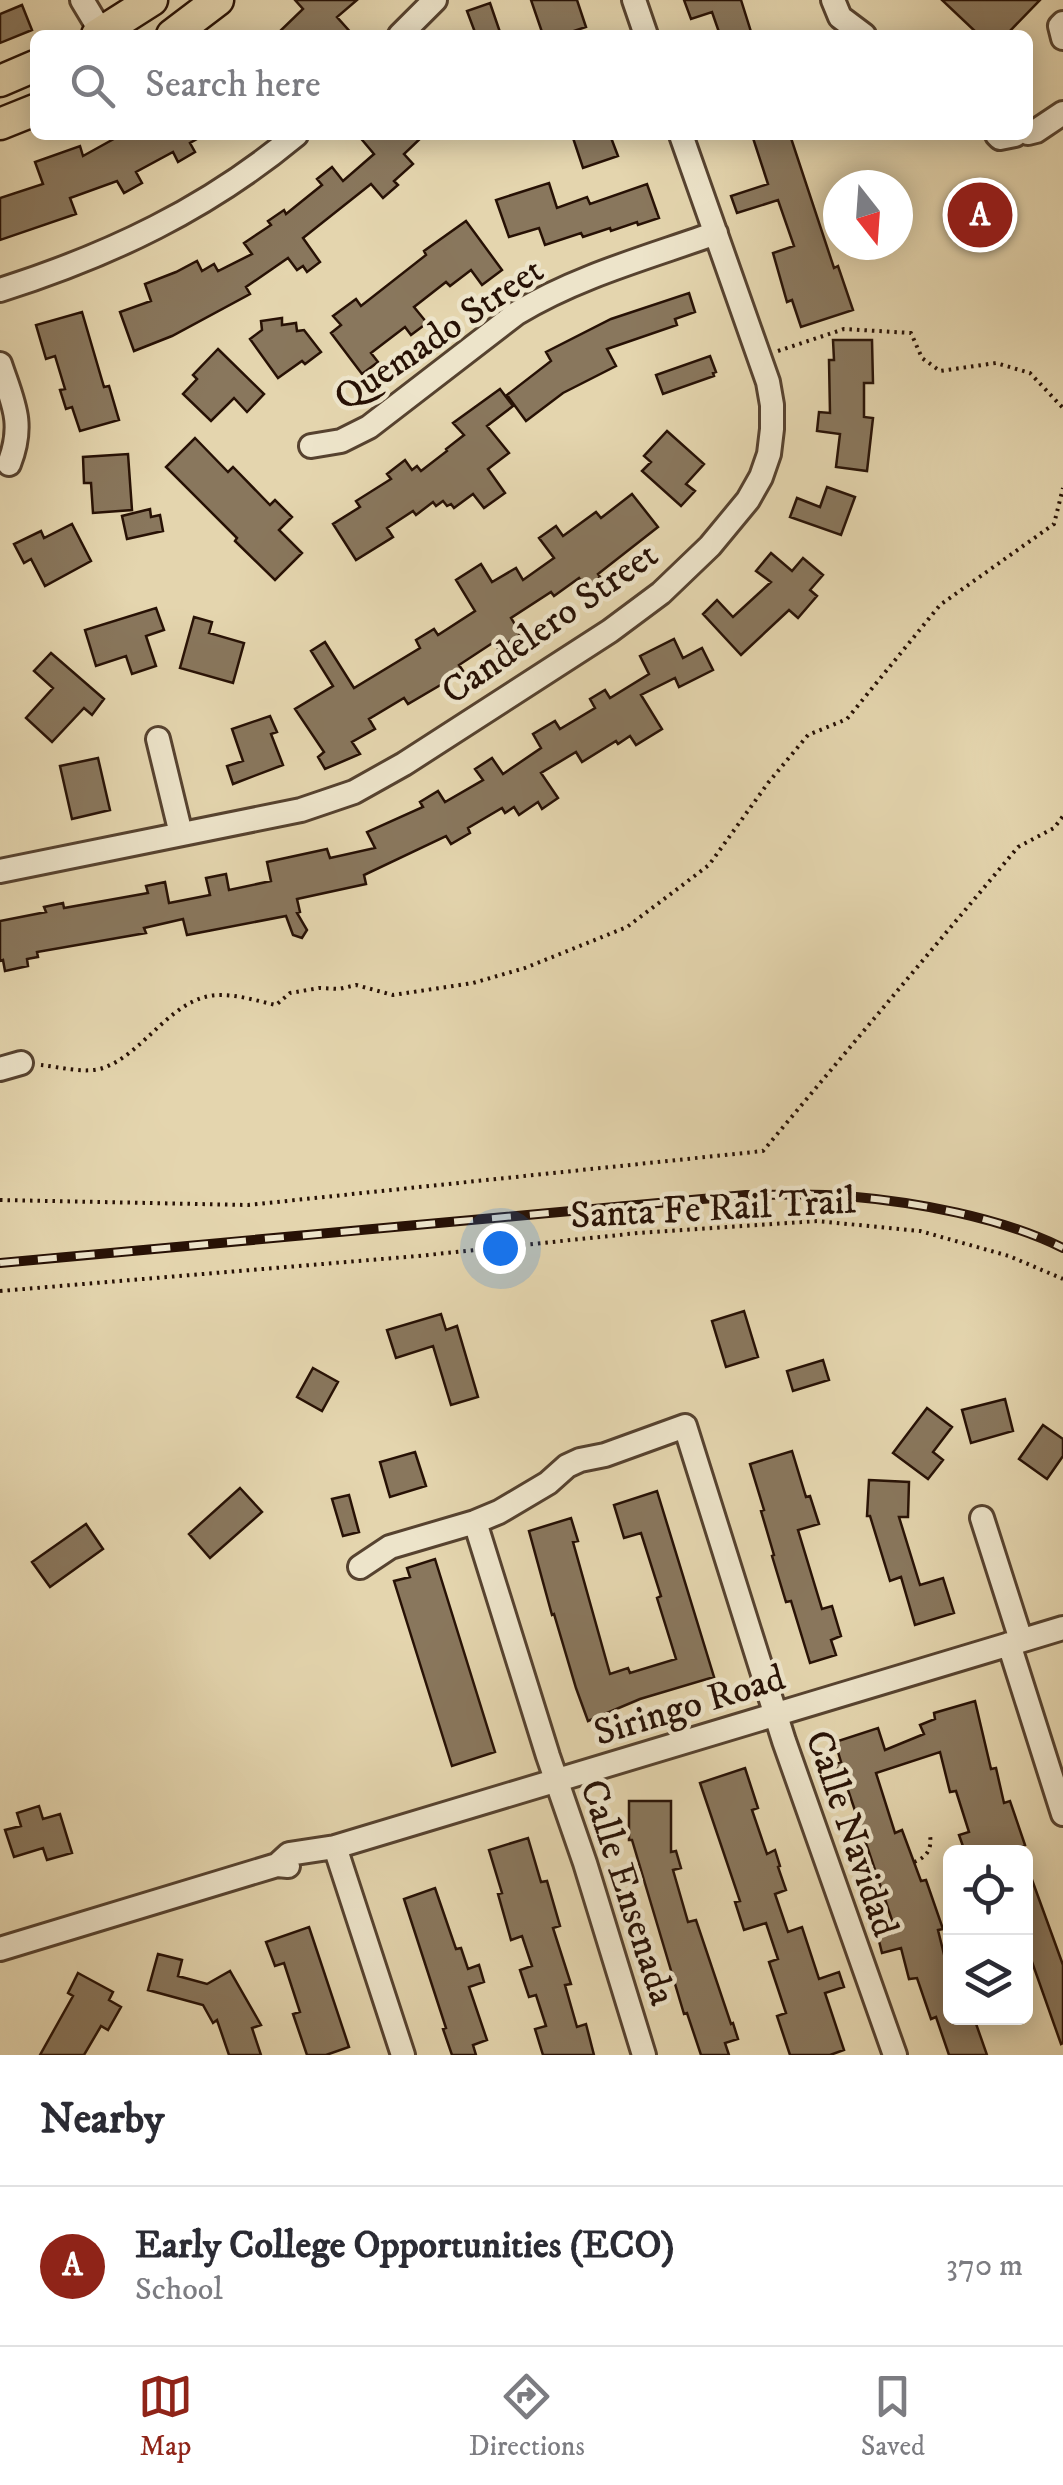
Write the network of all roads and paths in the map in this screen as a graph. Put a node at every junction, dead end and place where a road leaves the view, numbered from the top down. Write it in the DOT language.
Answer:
graph roads {
  1 [pos="82,0"];
  2 [pos="152,0"];
  3 [pos="218,0"];
  4 [pos="434,0"];
  5 [pos="634,0"];
  6 [pos="833,0"];
  7 [pos="1063,23"];
  8 [pos="98,30"];
  9 [pos="106,30"];
  10 [pos="179,30"];
  11 [pos="405,30"];
  12 [pos="644,30"];
  13 [pos="857,30"];
  14 [pos="1063,38"];
  15 [pos="30,68"];
  16 [pos="0,81"];
  17 [pos="30,112"];
  18 [pos="1063,112"];
  19 [pos="0,124"];
  20 [pos="1033,131"];
  21 [pos="289,140"];
  22 [pos="683,140"];
  23 [pos="716,233"];
  24 [pos="0,290"];
  25 [pos="759,358"];
  26 [pos="0,364"];
  27 [pos="1063,408"];
  28 [pos="311,446"];
  29 [pos="9,464"];
  30 [pos="1063,488"];
  31 [pos="158,739"];
  32 [pos="1063,816"];
  33 [pos="181,834"];
  34 [pos="0,871"];
  35 [pos="10,1066"];
  36 [pos="0,1200"];
  37 [pos="1063,1279"];
  38 [pos="0,1291"];
  39 [pos="982,1518"];
  40 [pos="475,1522"];
  41 [pos="360,1567"];
  42 [pos="1063,1628"];
  43 [pos="1016,1642"];
  44 [pos="775,1715"];
  45 [pos="557,1781"];
  46 [pos="1063,1814"];
  47 [pos="930,1836"];
  48 [pos="336,1847"];
  49 [pos="914,1862"];
  50 [pos="0,1949"];
  51 [pos="403,2055"];
  52 [pos="644,2055"];
  53 [pos="894,2055"];
  1 -- 8 [label="street"];
  2 -- 9 [label="main road"];
  3 -- 10 [label="main road"];
  4 -- 11 [label="street"];
  5 -- 12 [label="street"];
  6 -- 13 [label="street"];
  7 -- 14 [label="street"];
  15 -- 16 [label="main road"];
  17 -- 19 [label="main road"];
  18 -- 20 [label="street"];
  21 -- 24 [label="street"];
  22 -- 23 [label="street, Candelero Street"];
  23 -- 25 [label="street, Candelero Street"];
  23 -- 28 [label="street, Quemado Street"];
  25 -- 27 [label="path"];
  25 -- 33 [label="street, Candelero Street"];
  26 -- 29 [label="street"];
  30 -- 35 [label="path"];
  31 -- 33 [label="street"];
  32 -- 36 [label="path"];
  33 -- 34 [label="street, Candelero Street"];
  37 -- 38 [label="path, Santa Fe Rail Trail"];
  39 -- 43 [label="street"];
  40 -- 41 [label="street"];
  40 -- 44 [label="street, Calle Navidad"];
  40 -- 45 [label="street, Calle Ensenada"];
  42 -- 43 [label="street, Siringo Road"];
  43 -- 44 [label="street, Siringo Road"];
  43 -- 46 [label="street"];
  44 -- 45 [label="street, Siringo Road"];
  44 -- 53 [label="street, Calle Navidad"];
  45 -- 48 [label="street, Siringo Road"];
  45 -- 52 [label="street, Calle Ensenada"];
  47 -- 49 [label="path"];
  48 -- 50 [label="street, Siringo Road"];
  48 -- 51 [label="street"];
}
